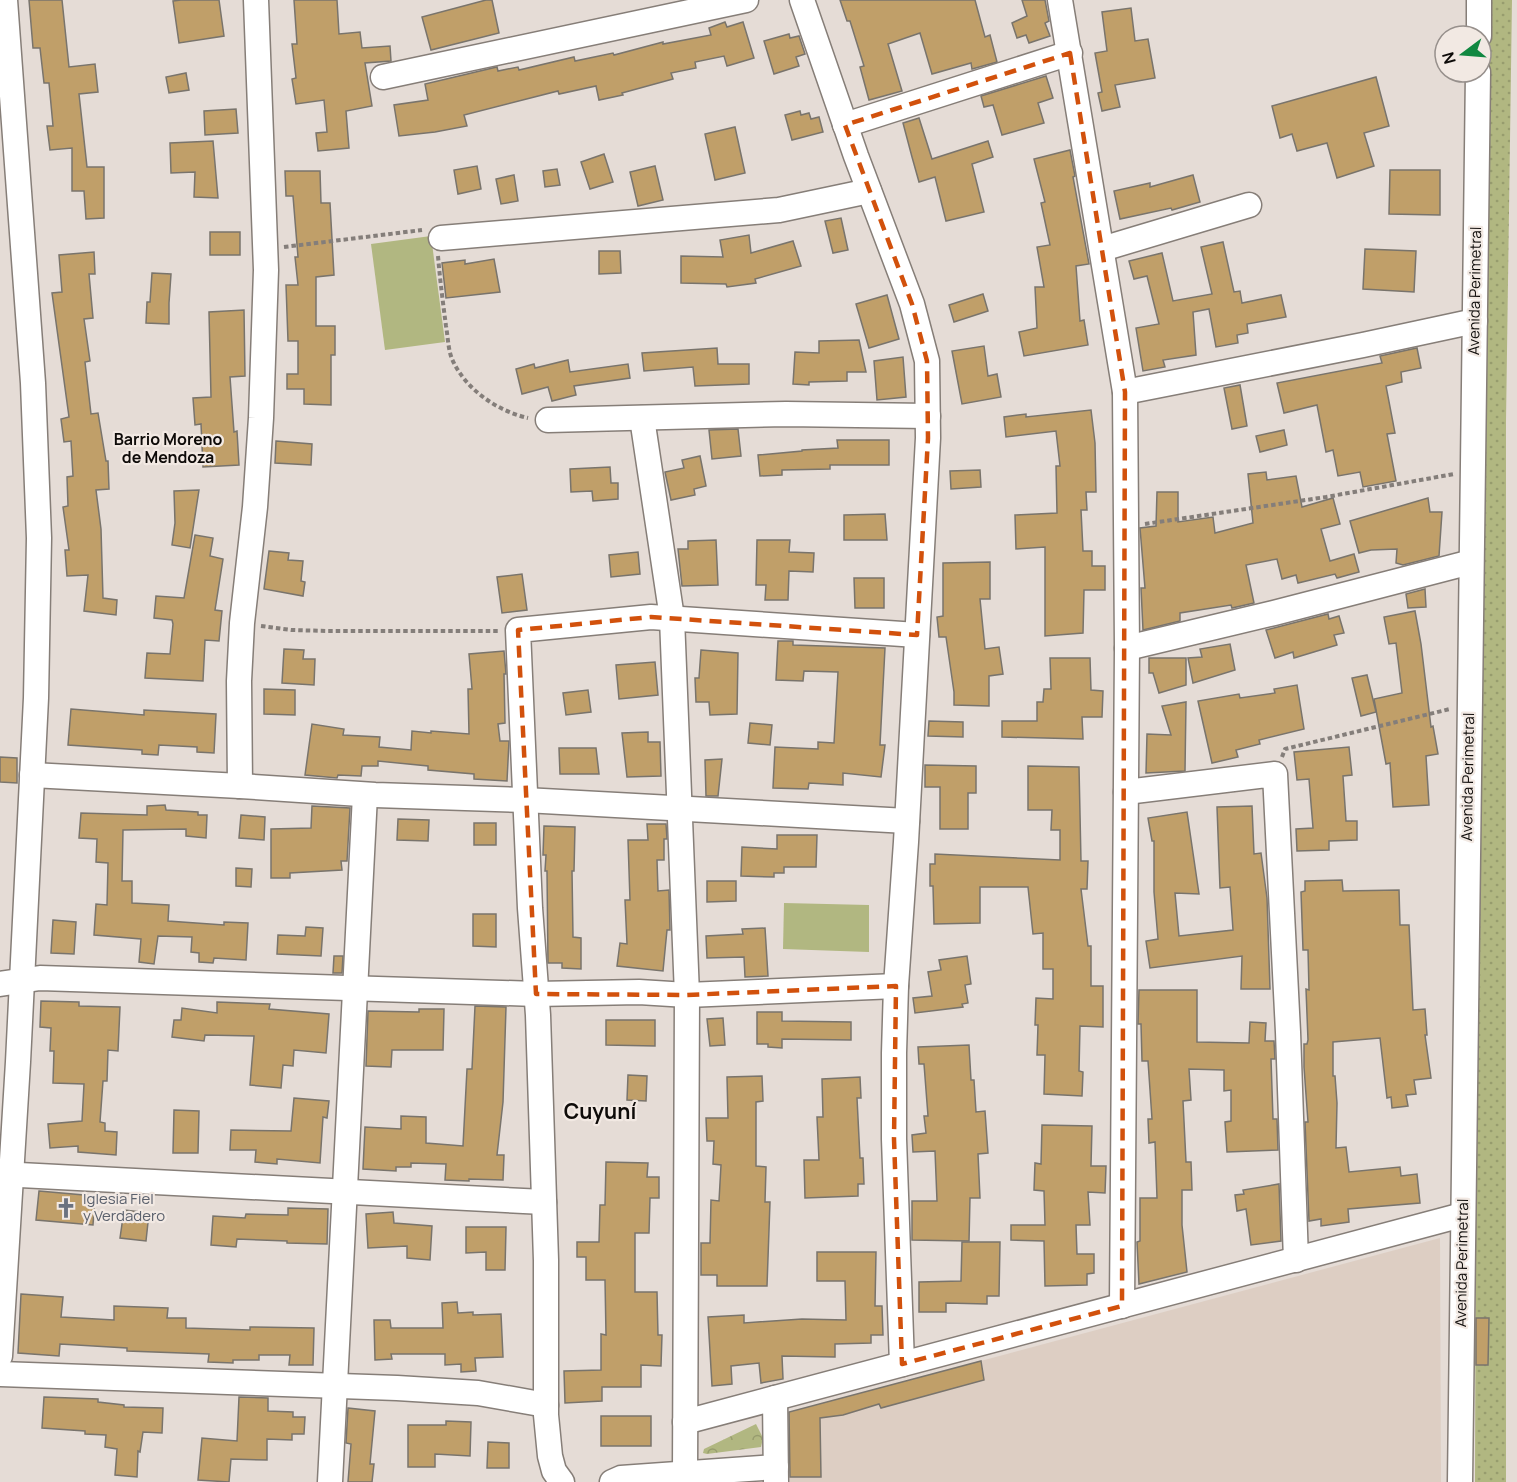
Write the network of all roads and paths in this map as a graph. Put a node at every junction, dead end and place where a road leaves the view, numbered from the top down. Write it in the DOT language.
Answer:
graph roads {
  1 [pos="5,0"];
  2 [pos="256,0"];
  3 [pos="746,0"];
  4 [pos="802,0"];
  5 [pos="1060,0"];
  6 [pos="1479,0"];
  7 [pos="1479,24"];
  8 [pos="1070,53"];
  9 [pos="383,77"];
  10 [pos="1478,84"];
  11 [pos="845,125"];
  12 [pos="869,191"];
  13 [pos="1249,205"];
  14 [pos="441,238"];
  15 [pos="265,249"];
  16 [pos="1102,249"];
  17 [pos="1475,321"];
  18 [pos="1125,392"];
  19 [pos="928,416"];
  20 [pos="642,418"];
  21 [pos="549,420"];
  22 [pos="1473,471"];
  23 [pos="1126,527"];
  24 [pos="1471,562"];
  25 [pos="672,618"];
  26 [pos="242,623"];
  27 [pos="518,630"];
  28 [pos="917,635"];
  29 [pos="1127,648"];
  30 [pos="1469,704"];
  31 [pos="1275,774"];
  32 [pos="32,776"];
  33 [pos="240,786"];
  34 [pos="1126,792"];
  35 [pos="365,795"];
  36 [pos="525,800"];
  37 [pos="680,809"];
  38 [pos="907,821"];
  39 [pos="11,982"];
  40 [pos="896,986"];
  41 [pos="356,988"];
  42 [pos="536,994"];
  43 [pos="687,995"];
  44 [pos="6,1175"];
  45 [pos="345,1192"];
  46 [pos="544,1202"];
  47 [pos="1462,1215"];
  48 [pos="1296,1260"];
  49 [pos="1122,1306"];
  50 [pos="0,1356"];
  51 [pos="902,1364"];
  52 [pos="0,1374"];
  53 [pos="335,1385"];
  54 [pos="775,1398"];
  55 [pos="546,1405"];
  56 [pos="685,1422"];
  57 [pos="685,1474"];
  58 [pos="776,1475"];
  59 [pos="330,1482"];
  60 [pos="562,1482"];
  61 [pos="612,1482"];
  62 [pos="1460,1482"];
  1 -- 32 [label="street"];
  2 -- 15 [label="street"];
  3 -- 9 [label="street"];
  4 -- 11 [label="street"];
  5 -- 8 [label="street"];
  6 -- 7 [label="street"];
  8 -- 11 [label="street"];
  8 -- 16 [label="street"];
  10 -- 17 [label="street, Avenida Perimetral"];
  11 -- 12 [label="street"];
  12 -- 14 [label="street"];
  12 -- 19 [label="street"];
  13 -- 16 [label="street"];
  14 -- 15 [label="path"];
  14 -- 21 [label="path"];
  15 -- 26 [label="street"];
  16 -- 18 [label="street"];
  17 -- 18 [label="street"];
  17 -- 22 [label="street, Avenida Perimetral"];
  18 -- 23 [label="street"];
  19 -- 20 [label="street"];
  19 -- 28 [label="street"];
  20 -- 21 [label="street"];
  20 -- 25 [label="street"];
  22 -- 23 [label="path"];
  22 -- 24 [label="street, Avenida Perimetral"];
  23 -- 29 [label="street"];
  24 -- 29 [label="street"];
  24 -- 30 [label="street, Avenida Perimetral"];
  25 -- 27 [label="street"];
  25 -- 28 [label="street"];
  25 -- 37 [label="street"];
  26 -- 27 [label="path"];
  26 -- 33 [label="street"];
  27 -- 36 [label="street"];
  28 -- 38 [label="street"];
  29 -- 34 [label="street"];
  30 -- 31 [label="path"];
  30 -- 47 [label="street, Avenida Perimetral"];
  31 -- 34 [label="street"];
  31 -- 48 [label="street"];
  32 -- 33 [label="street"];
  32 -- 39 [label="street"];
  33 -- 35 [label="street"];
  34 -- 49 [label="street"];
  35 -- 36 [label="street"];
  35 -- 41 [label="street"];
  36 -- 37 [label="street"];
  36 -- 42 [label="street"];
  37 -- 38 [label="street"];
  37 -- 43 [label="street"];
  38 -- 40 [label="street"];
  39 -- 41 [label="street"];
  39 -- 44 [label="street"];
  40 -- 43 [label="street"];
  40 -- 51 [label="street"];
  41 -- 42 [label="street"];
  41 -- 45 [label="street"];
  42 -- 43 [label="street"];
  42 -- 46 [label="street"];
  43 -- 56 [label="street"];
  44 -- 45 [label="street"];
  44 -- 50 [label="street"];
  45 -- 46 [label="street"];
  45 -- 53 [label="street"];
  46 -- 55 [label="street"];
  47 -- 48 [label="street"];
  47 -- 62 [label="street, Avenida Perimetral"];
  48 -- 49 [label="street"];
  49 -- 51 [label="street"];
  51 -- 54 [label="street"];
  52 -- 53 [label="street"];
  53 -- 55 [label="street"];
  53 -- 59 [label="street"];
  54 -- 56 [label="street"];
  54 -- 58 [label="street"];
  55 -- 60 [label="street"];
  56 -- 57 [label="street"];
  57 -- 58 [label="street"];
  57 -- 61 [label="street"];
}
